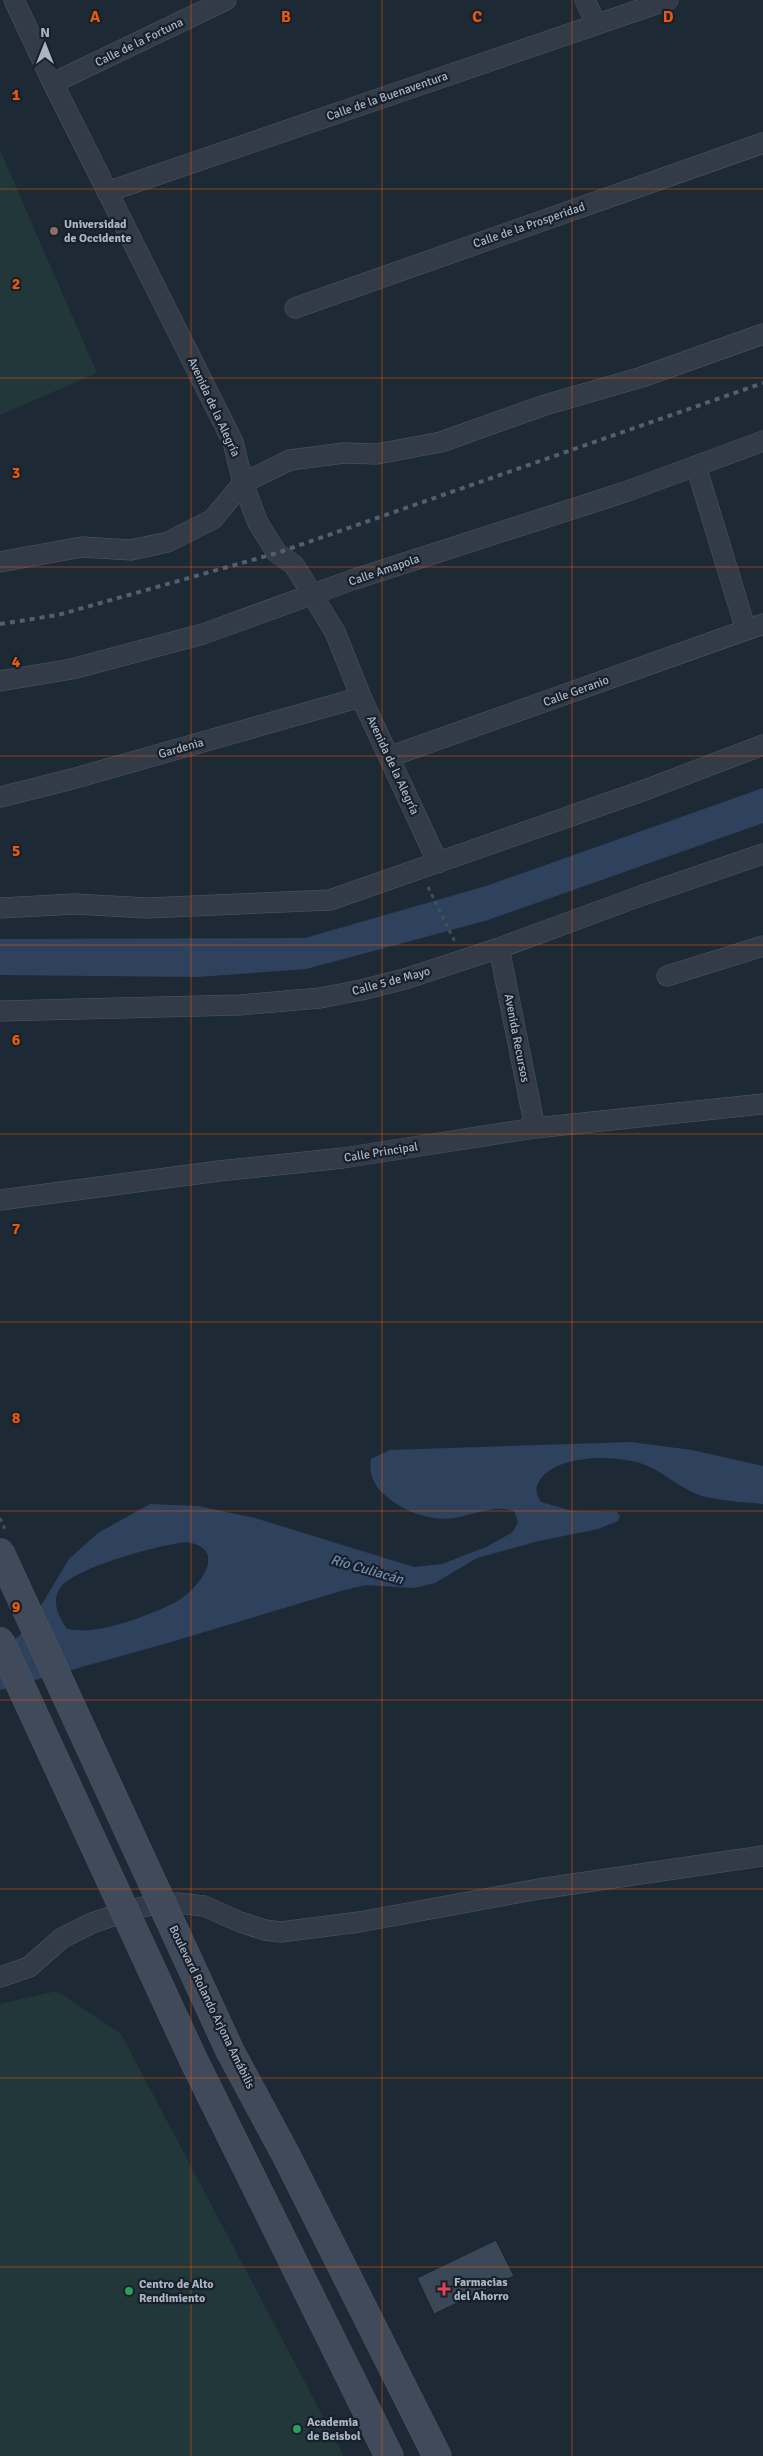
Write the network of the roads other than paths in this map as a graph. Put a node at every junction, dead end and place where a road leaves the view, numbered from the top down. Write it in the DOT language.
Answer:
graph roads {
  1 [pos="14,0"];
  2 [pos="226,0"];
  3 [pos="584,0"];
  4 [pos="668,0"];
  5 [pos="596,24"];
  6 [pos="53,83"];
  7 [pos="763,143"];
  8 [pos="107,192"];
  9 [pos="295,308"];
  10 [pos="763,334"];
  11 [pos="763,441"];
  12 [pos="696,466"];
  13 [pos="243,483"];
  14 [pos="0,562"];
  15 [pos="314,595"];
  16 [pos="755,627"];
  17 [pos="0,681"];
  18 [pos="361,696"];
  19 [pos="763,745"];
  20 [pos="389,757"];
  21 [pos="0,797"];
  22 [pos="763,854"];
  23 [pos="438,863"];
  24 [pos="0,908"];
  25 [pos="763,946"];
  26 [pos="499,948"];
  27 [pos="668,976"];
  28 [pos="0,1011"];
  29 [pos="763,1104"];
  30 [pos="535,1128"];
  31 [pos="0,1200"];
  32 [pos="0,1552"];
  33 [pos="0,1641"];
  34 [pos="763,1856"];
  35 [pos="0,1977"];
  36 [pos="389,2456"];
  37 [pos="437,2456"];
  1 -- 6 [label="street, Avenida de la Alegría"];
  2 -- 6 [label="street, Calle de la Fortuna"];
  3 -- 5 [label="street"];
  4 -- 5 [label="street, Calle de la Buenaventura"];
  5 -- 8 [label="street, Calle de la Buenaventura"];
  6 -- 8 [label="street, Avenida de la Alegría"];
  7 -- 9 [label="street, Calle de la Prosperidad"];
  8 -- 13 [label="street, Avenida de la Alegría"];
  10 -- 13 [label="street"];
  11 -- 12 [label="street, Calle Amapola"];
  12 -- 15 [label="street, Calle Amapola"];
  12 -- 16 [label="street"];
  13 -- 14 [label="street"];
  13 -- 15 [label="street, Avenida de la Alegría"];
  15 -- 17 [label="street, Calle Amapola"];
  15 -- 18 [label="street, Avenida de la Alegría"];
  16 -- 20 [label="street, Calle Geranio"];
  18 -- 20 [label="street, Avenida de la Alegría"];
  18 -- 21 [label="street, Gardenia"];
  19 -- 23 [label="street"];
  20 -- 23 [label="street, Avenida de la Alegría"];
  22 -- 26 [label="street, Calle 5 de Mayo"];
  23 -- 24 [label="street"];
  25 -- 27 [label="street"];
  26 -- 28 [label="street, Calle 5 de Mayo"];
  26 -- 30 [label="street, Avenida Recursos"];
  29 -- 30 [label="street, Calle Principal"];
  30 -- 31 [label="street, Calle Principal"];
  32 -- 37 [label="main road, Boulevard Rolando Arjona Amábilis, bridge"];
  33 -- 36 [label="main road, bridge"];
  34 -- 35 [label="street"];
}
